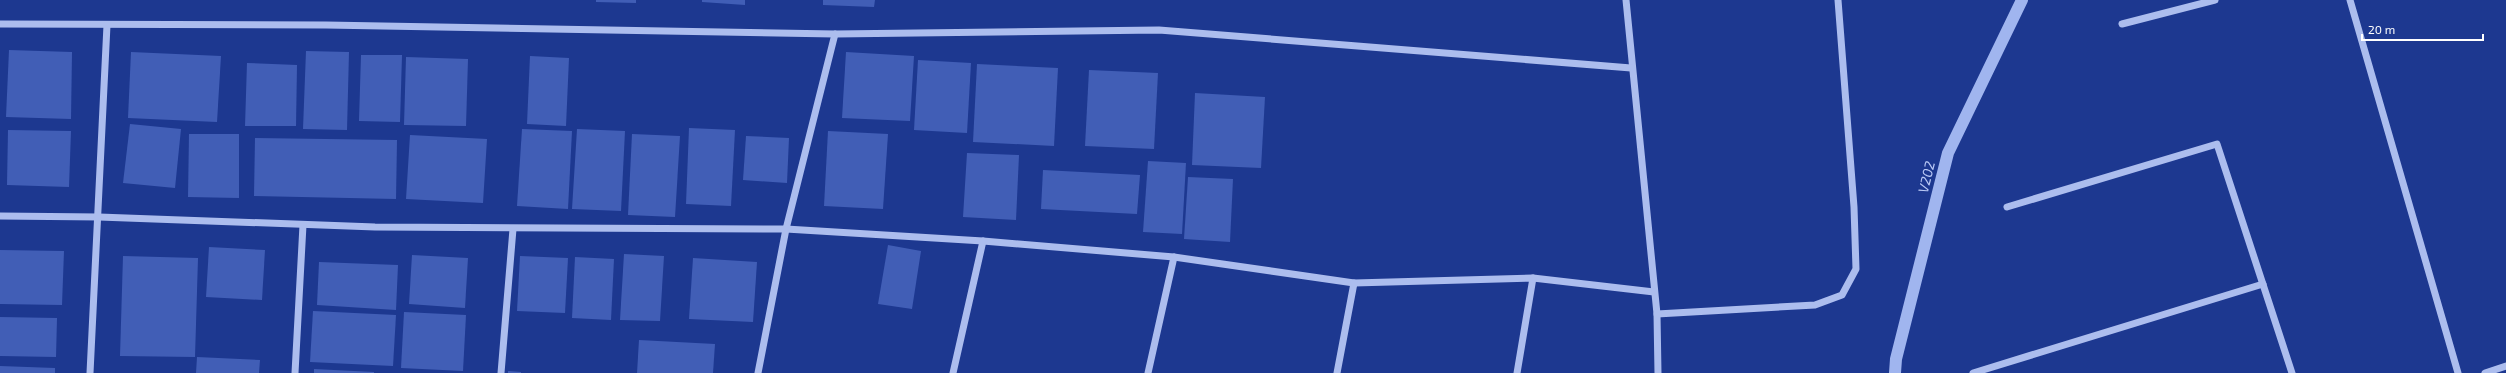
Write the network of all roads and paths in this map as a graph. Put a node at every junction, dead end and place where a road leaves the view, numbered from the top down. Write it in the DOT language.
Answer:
graph roads {
  1 [pos="1626,0"];
  2 [pos="1838,0"];
  3 [pos="2214,0"];
  4 [pos="2350,0"];
  5 [pos="0,24"];
  6 [pos="2122,24"];
  7 [pos="107,25"];
  8 [pos="835,34"];
  9 [pos="1631,68"];
  10 [pos="2007,207"];
  11 [pos="0,216"];
  12 [pos="99,217"];
  13 [pos="304,225"];
  14 [pos="786,228"];
  15 [pos="513,229"];
  16 [pos="983,241"];
  17 [pos="1174,257"];
  18 [pos="1534,278"];
  19 [pos="1354,283"];
  20 [pos="2263,284"];
  21 [pos="1654,292"];
  22 [pos="1657,314"];
  23 [pos="2506,366"];
  24 [pos="90,373"];
  25 [pos="295,373"];
  26 [pos="501,373"];
  27 [pos="758,373"];
  28 [pos="952,373"];
  29 [pos="1148,373"];
  30 [pos="1337,373"];
  31 [pos="1517,373"];
  32 [pos="1658,373"];
  33 [pos="1973,373"];
  34 [pos="2292,373"];
  35 [pos="2458,373"];
  36 [pos="2485,373"];
  1 -- 9 [label="street"];
  2 -- 22 [label="street"];
  3 -- 6 [label="street"];
  4 -- 35 [label="street"];
  5 -- 7 [label="street"];
  7 -- 8 [label="street"];
  7 -- 12 [label="street"];
  8 -- 9 [label="street"];
  8 -- 14 [label="street"];
  9 -- 21 [label="street"];
  10 -- 20 [label="street"];
  11 -- 12 [label="street"];
  12 -- 13 [label="street"];
  12 -- 24 [label="street"];
  13 -- 15 [label="street"];
  13 -- 25 [label="street"];
  14 -- 15 [label="street"];
  14 -- 16 [label="street"];
  14 -- 27 [label="street"];
  15 -- 26 [label="street"];
  16 -- 17 [label="street"];
  16 -- 28 [label="street"];
  17 -- 19 [label="street"];
  17 -- 29 [label="street"];
  18 -- 19 [label="street"];
  18 -- 21 [label="street"];
  18 -- 31 [label="street"];
  19 -- 30 [label="street"];
  20 -- 33 [label="street"];
  20 -- 34 [label="street"];
  21 -- 22 [label="street"];
  22 -- 32 [label="street"];
  23 -- 36 [label="street"];
}
